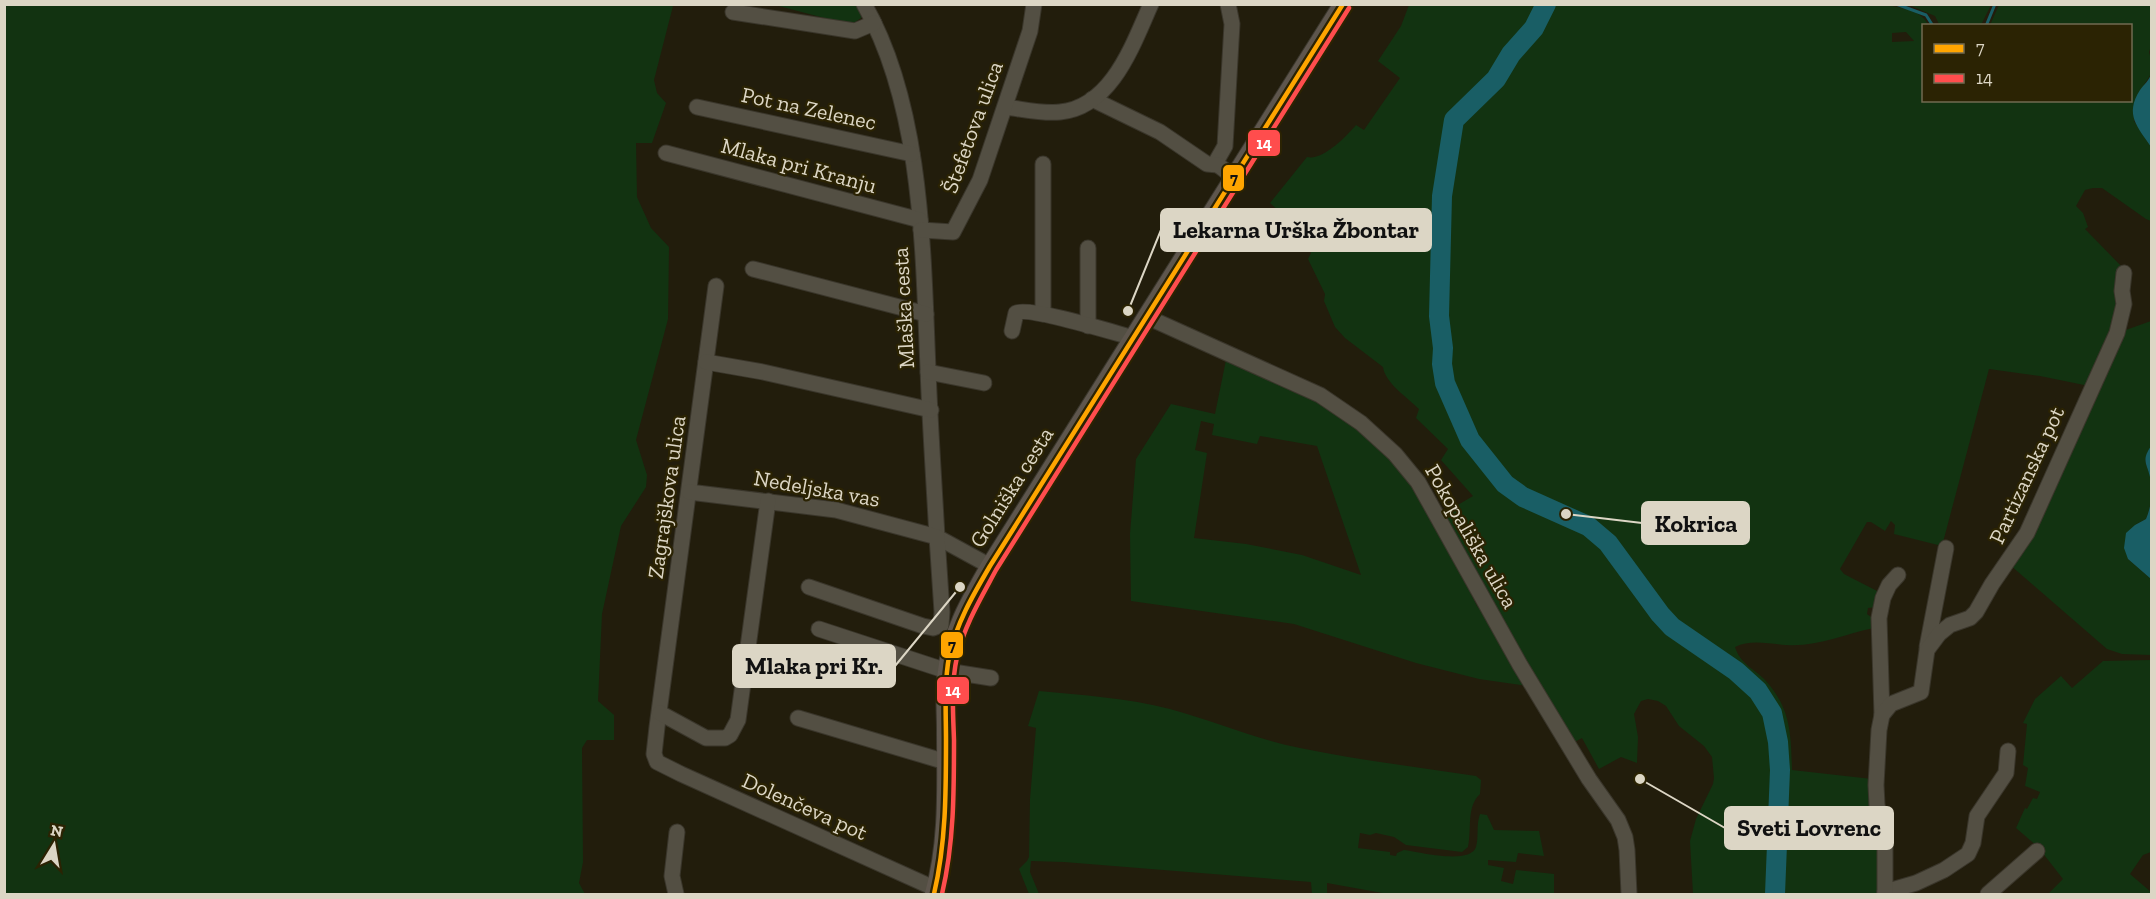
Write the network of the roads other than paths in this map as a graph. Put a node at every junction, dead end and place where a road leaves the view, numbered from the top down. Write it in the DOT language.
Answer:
graph roads {
  1 [pos="864,4"];
  2 [pos="1034,4"];
  3 [pos="1151,4"];
  4 [pos="1228,4"];
  5 [pos="1343,4"];
  6 [pos="733,12"];
  7 [pos="874,23"];
  8 [pos="1092,99"];
  9 [pos="697,107"];
  10 [pos="1005,107"];
  11 [pos="666,153"];
  12 [pos="912,154"];
  13 [pos="1043,164"];
  14 [pos="1218,165"];
  15 [pos="1235,178"];
  16 [pos="920,225"];
  17 [pos="1088,248"];
  18 [pos="753,269"];
  19 [pos="2124,273"];
  20 [pos="716,286"];
  21 [pos="926,314"];
  22 [pos="1043,314"];
  23 [pos="1147,317"];
  24 [pos="1088,326"];
  25 [pos="1011,331"];
  26 [pos="1134,338"];
  27 [pos="706,362"];
  28 [pos="928,372"];
  29 [pos="984,383"];
  30 [pos="931,410"];
  31 [pos="689,492"];
  32 [pos="768,501"];
  33 [pos="937,537"];
  34 [pos="1946,548"];
  35 [pos="990,566"];
  36 [pos="1898,575"];
  37 [pos="809,587"];
  38 [pos="819,629"];
  39 [pos="1927,650"];
  40 [pos="947,671"];
  41 [pos="991,678"];
  42 [pos="660,713"];
  43 [pos="1882,715"];
  44 [pos="798,718"];
  45 [pos="2008,751"];
  46 [pos="657,762"];
  47 [pos="946,762"];
  48 [pos="677,832"];
  49 [pos="2037,851"];
  50 [pos="935,892"];
  51 [pos="1885,893"];
  52 [pos="676,894"];
  53 [pos="1629,894"];
  54 [pos="1988,894"];
  1 -- 7 [label="street, Mlaška cesta"];
  2 -- 10 [label="street, Štefetova ulica"];
  3 -- 8 [label="street"];
  4 -- 14 [label="street"];
  5 -- 15 [label="main road, Golniška cesta"];
  6 -- 7 [label="street"];
  7 -- 12 [label="street, Mlaška cesta"];
  8 -- 10 [label="street"];
  8 -- 14 [label="street"];
  9 -- 12 [label="street, Pot na Zelenec"];
  10 -- 16 [label="street, Štefetova ulica"];
  11 -- 16 [label="street, Mlaka pri Kranju"];
  12 -- 16 [label="street, Mlaška cesta"];
  13 -- 22 [label="street"];
  14 -- 15 [label="street"];
  15 -- 23 [label="main road, Golniška cesta"];
  16 -- 21 [label="street, Mlaška cesta"];
  17 -- 24 [label="street"];
  18 -- 21 [label="street"];
  19 -- 39 [label="street, Partizanska pot"];
  20 -- 27 [label="street, Zagrajškova ulica"];
  21 -- 28 [label="street, Mlaška cesta"];
  22 -- 24 [label="street"];
  22 -- 25 [label="street"];
  23 -- 26 [label="main road, Golniška cesta"];
  23 -- 53 [label="street, Pokopališka ulica"];
  24 -- 26 [label="street"];
  26 -- 35 [label="main road, Golniška cesta"];
  27 -- 30 [label="street"];
  27 -- 31 [label="street, Zagrajškova ulica"];
  28 -- 29 [label="street"];
  28 -- 30 [label="street, Mlaška cesta"];
  30 -- 33 [label="street, Mlaška cesta"];
  31 -- 32 [label="street, Nedeljska vas"];
  31 -- 42 [label="street, Zagrajškova ulica"];
  32 -- 33 [label="street, Nedeljska vas"];
  32 -- 42 [label="street"];
  33 -- 35 [label="street"];
  33 -- 37 [label="street, Golniška cesta"];
  34 -- 39 [label="street"];
  35 -- 40 [label="main road, Golniška cesta"];
  36 -- 43 [label="street"];
  38 -- 40 [label="street"];
  39 -- 43 [label="street"];
  40 -- 41 [label="street"];
  40 -- 47 [label="main road, Golniška cesta"];
  42 -- 46 [label="street, Zagrajškova ulica"];
  43 -- 51 [label="street"];
  44 -- 47 [label="street"];
  45 -- 51 [label="street"];
  46 -- 50 [label="street, Dolenčeva pot"];
  47 -- 50 [label="main road, Golniška cesta"];
  48 -- 52 [label="street"];
  49 -- 54 [label="street"];
}
